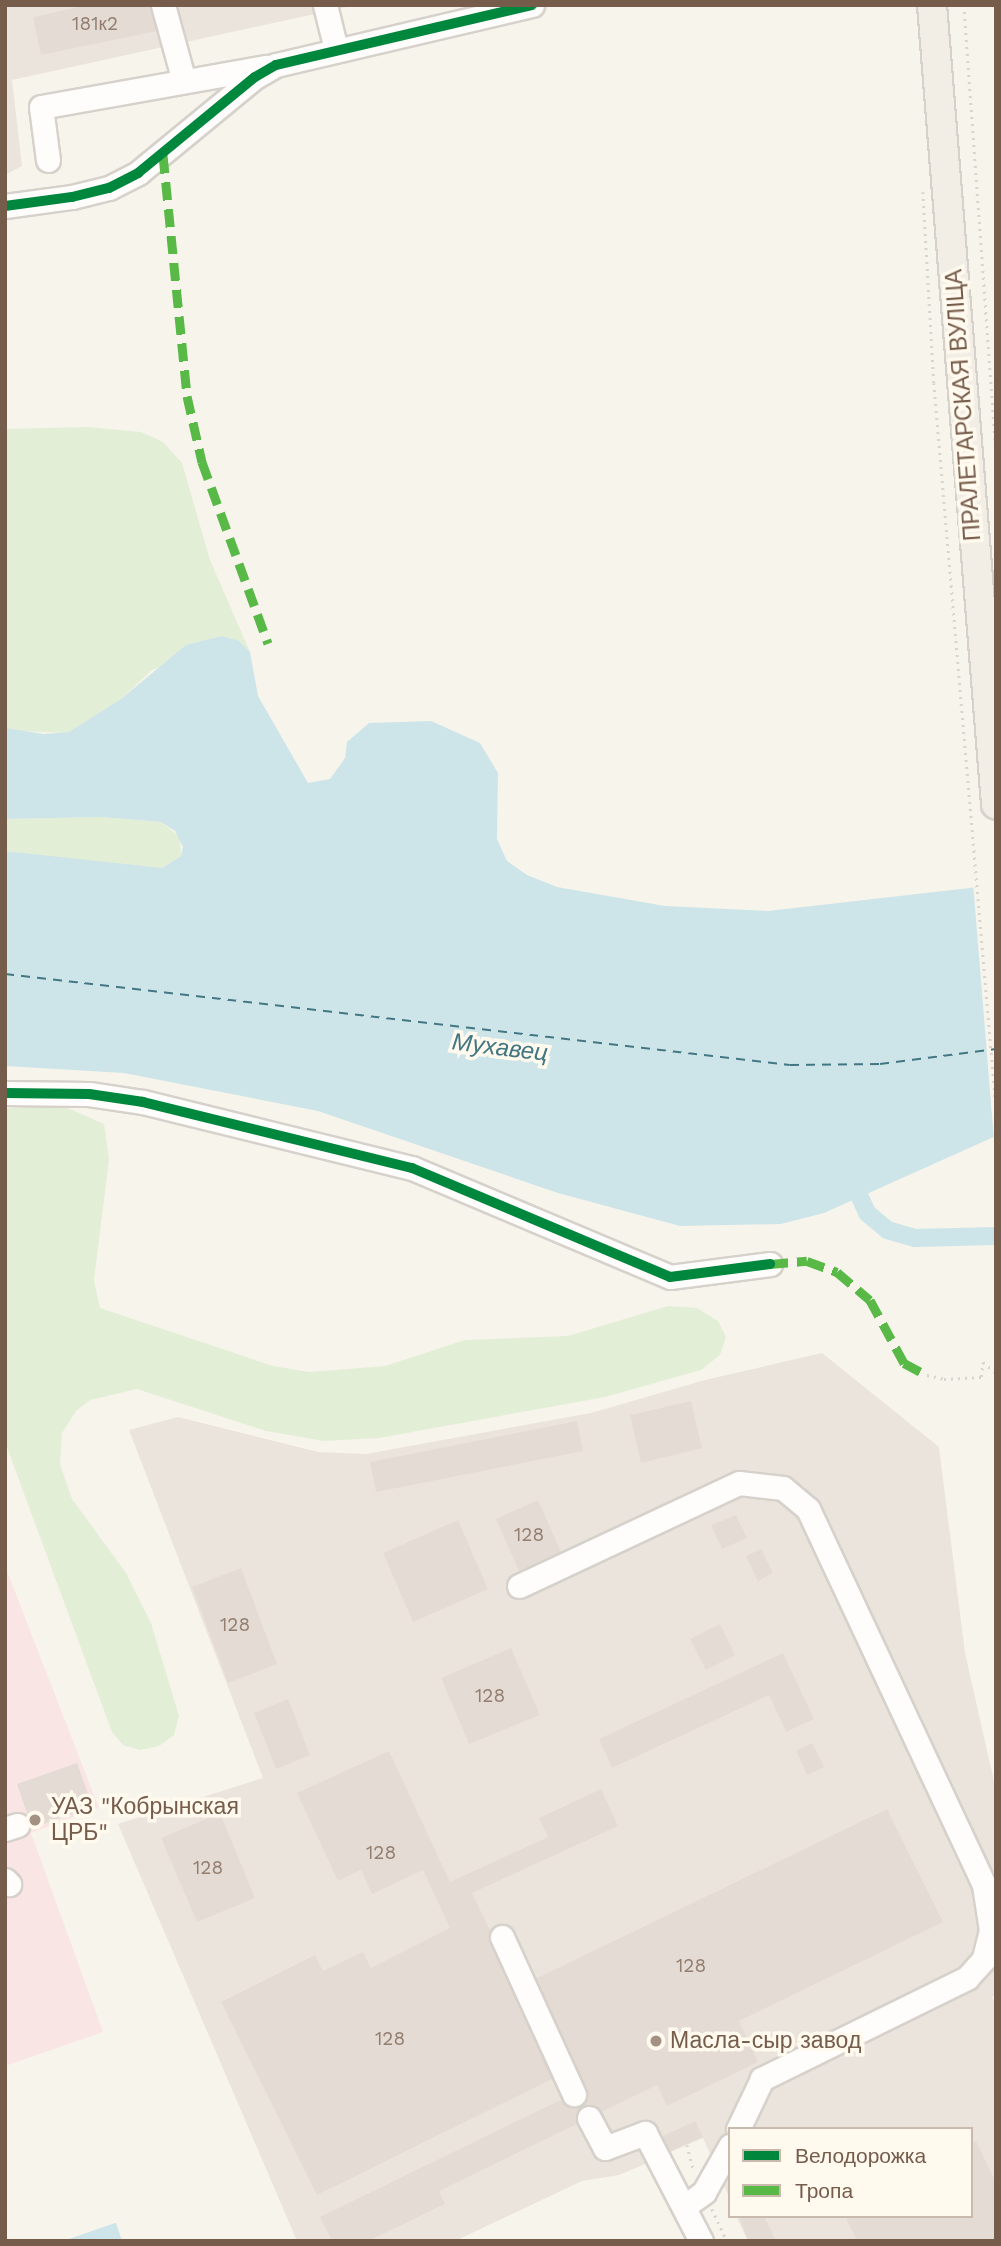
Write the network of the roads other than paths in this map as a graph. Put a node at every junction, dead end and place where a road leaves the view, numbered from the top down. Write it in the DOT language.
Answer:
graph roads {
  1 [pos="163,5"];
  2 [pos="325,5"];
  3 [pos="532,5"];
  4 [pos="932,5"];
  5 [pos="458,14"];
  6 [pos="337,49"];
  7 [pos="276,65"];
  8 [pos="184,81"];
  9 [pos="48,160"];
  10 [pos="5,206"];
  11 [pos="996,804"];
  12 [pos="5,1093"];
  13 [pos="770,1264"];
  14 [pos="519,1586"];
  15 [pos="502,1937"];
  16 [pos="574,2094"];
  17 [pos="589,2119"];
  18 [pos="739,2127"];
  19 [pos="728,2150"];
  20 [pos="685,2206"];
  21 [pos="701,2241"];
  1 -- 8 [label="street"];
  2 -- 6 [label="street"];
  3 -- 5 [label="street"];
  4 -- 11 [label="main road, ПРАЛЕТАРСКАЯ ВУЛІЦА"];
  5 -- 6 [label="street"];
  6 -- 7 [label="street"];
  7 -- 8 [label="street"];
  7 -- 10 [label="street"];
  8 -- 9 [label="street"];
  12 -- 13 [label="street"];
  14 -- 18 [label="street"];
  15 -- 16 [label="street"];
  17 -- 20 [label="street"];
  19 -- 20 [label="street"];
  20 -- 21 [label="street"];
}
